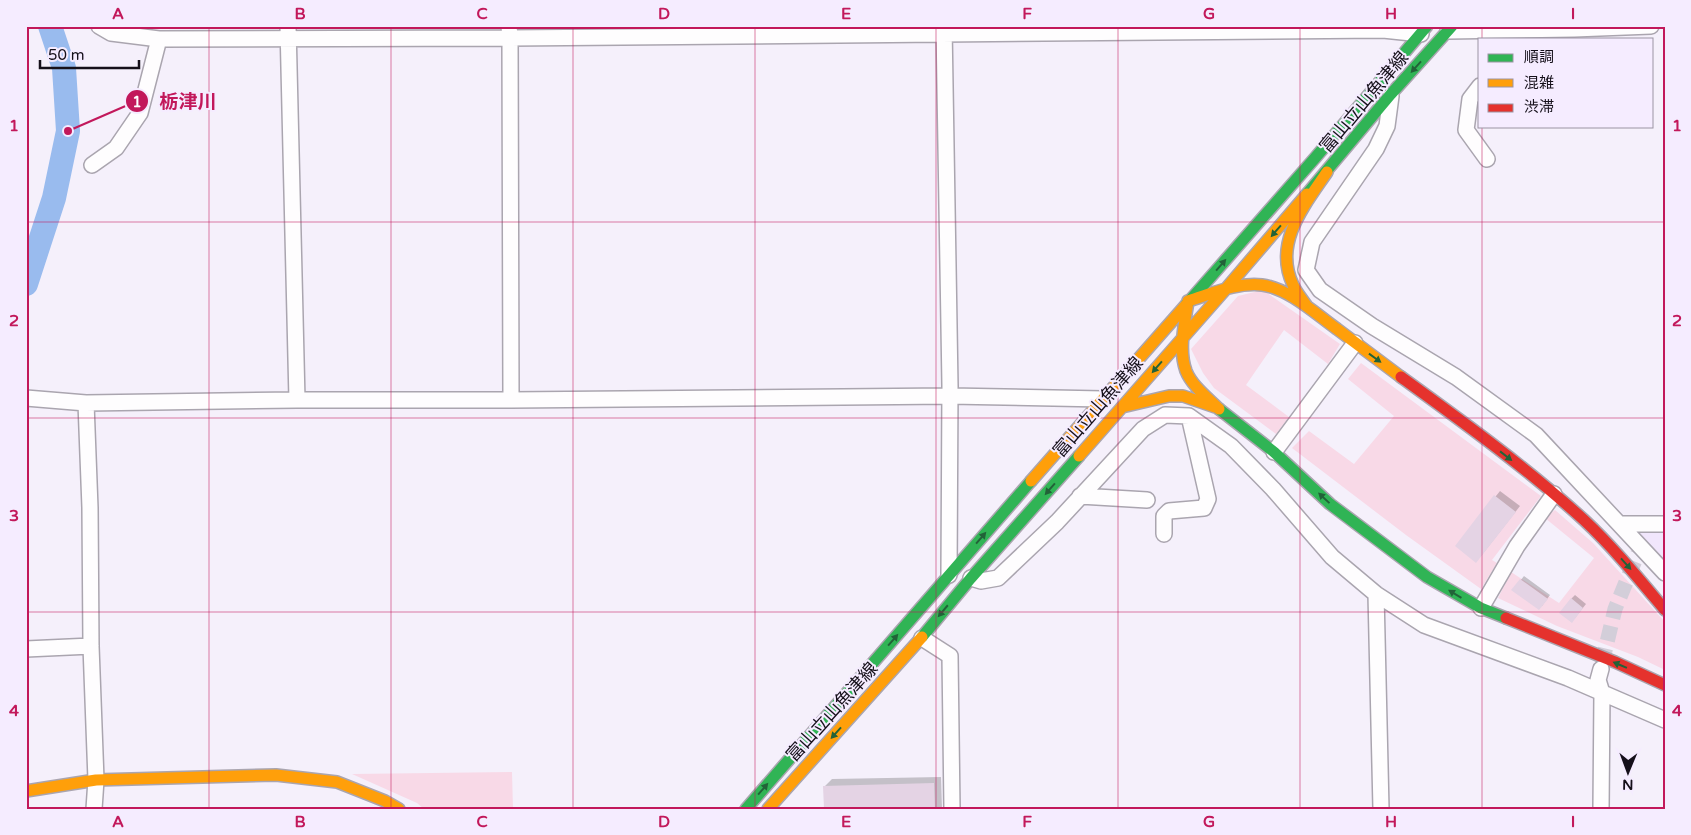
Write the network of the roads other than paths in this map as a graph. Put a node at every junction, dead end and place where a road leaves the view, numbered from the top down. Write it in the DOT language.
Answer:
graph roads {
  1 [pos="99,26"];
  2 [pos="1651,26"];
  3 [pos="1450,28"];
  4 [pos="944,30"];
  5 [pos="1424,30"];
  6 [pos="509,32"];
  7 [pos="288,33"];
  8 [pos="1517,34"];
  9 [pos="159,39"];
  10 [pos="1478,89"];
  11 [pos="1391,94"];
  12 [pos="1487,159"];
  13 [pos="92,164"];
  14 [pos="1327,172"];
  15 [pos="1224,291"];
  16 [pos="1188,301"];
  17 [pos="1308,308"];
  18 [pos="1184,337"];
  19 [pos="1355,343"];
  20 [pos="950,396"];
  21 [pos="28,398"];
  22 [pos="1103,399"];
  23 [pos="297,400"];
  24 [pos="511,400"];
  25 [pos="86,403"];
  26 [pos="1122,407"];
  27 [pos="1220,410"];
  28 [pos="1189,416"];
  29 [pos="1274,452"];
  30 [pos="1554,494"];
  31 [pos="1080,496"];
  32 [pos="1147,500"];
  33 [pos="1620,524"];
  34 [pos="1665,524"];
  35 [pos="1164,534"];
  36 [pos="1665,573"];
  37 [pos="949,575"];
  38 [pos="971,578"];
  39 [pos="1376,594"];
  40 [pos="1481,608"];
  41 [pos="1665,610"];
  42 [pos="922,638"];
  43 [pos="91,646"];
  44 [pos="26,649"];
  45 [pos="1601,669"];
  46 [pos="1665,685"];
  47 [pos="1602,693"];
  48 [pos="1665,720"];
  49 [pos="96,780"];
  50 [pos="26,792"];
  51 [pos="94,809"];
  52 [pos="398,809"];
  53 [pos="746,809"];
  54 [pos="768,809"];
  55 [pos="952,809"];
  56 [pos="1381,809"];
  57 [pos="1601,809"];
  1 -- 9 [label="street"];
  2 -- 8 [label="street"];
  3 -- 8 [label="street"];
  3 -- 11 [label="main road, 富山立山魚津線, one-way"];
  4 -- 5 [label="street"];
  4 -- 6 [label="street"];
  4 -- 20 [label="street"];
  16 -- 5 [label="main road, 富山立山魚津線, one-way"];
  6 -- 7 [label="street"];
  6 -- 24 [label="street"];
  7 -- 9 [label="street"];
  7 -- 23 [label="street"];
  9 -- 13 [label="street"];
  10 -- 12 [label="street"];
  11 -- 14 [label="main road, 富山立山魚津線"];
  11 -- 33 [label="street"];
  14 -- 15 [label="main road, 富山立山魚津線, one-way"];
  14 -- 17 [label="main road"];
  15 -- 16 [label="main road"];
  15 -- 17 [label="main road"];
  15 -- 18 [label="main road, 富山立山魚津線"];
  16 -- 18 [label="main road"];
  16 -- 22 [label="main road, 富山立山魚津線"];
  17 -- 19 [label="main road"];
  18 -- 26 [label="main road, 富山立山魚津線, one-way"];
  18 -- 27 [label="main road"];
  19 -- 29 [label="street"];
  19 -- 30 [label="main road, one-way"];
  20 -- 22 [label="street"];
  20 -- 24 [label="street"];
  20 -- 37 [label="street"];
  21 -- 25 [label="street"];
  37 -- 22 [label="main road, 富山立山魚津線, one-way"];
  23 -- 24 [label="street"];
  23 -- 25 [label="street"];
  25 -- 43 [label="street"];
  26 -- 27 [label="main road"];
  26 -- 38 [label="main road, 富山立山魚津線, one-way"];
  27 -- 29 [label="main road"];
  28 -- 31 [label="street"];
  28 -- 35 [label="street"];
  28 -- 39 [label="street"];
  40 -- 29 [label="main road, one-way"];
  30 -- 40 [label="street"];
  30 -- 41 [label="main road, one-way"];
  31 -- 32 [label="street"];
  31 -- 38 [label="street"];
  33 -- 34 [label="street"];
  33 -- 36 [label="street"];
  53 -- 37 [label="main road, 富山立山魚津線, one-way"];
  38 -- 42 [label="main road, 富山立山魚津線, one-way"];
  39 -- 47 [label="street"];
  39 -- 56 [label="street"];
  46 -- 40 [label="main road, one-way"];
  42 -- 54 [label="main road, 富山立山魚津線, one-way"];
  42 -- 55 [label="street"];
  43 -- 44 [label="street"];
  43 -- 49 [label="street"];
  45 -- 47 [label="street"];
  47 -- 48 [label="street"];
  47 -- 57 [label="street"];
  49 -- 50 [label="main road"];
  49 -- 51 [label="street"];
  49 -- 52 [label="main road"];
}
